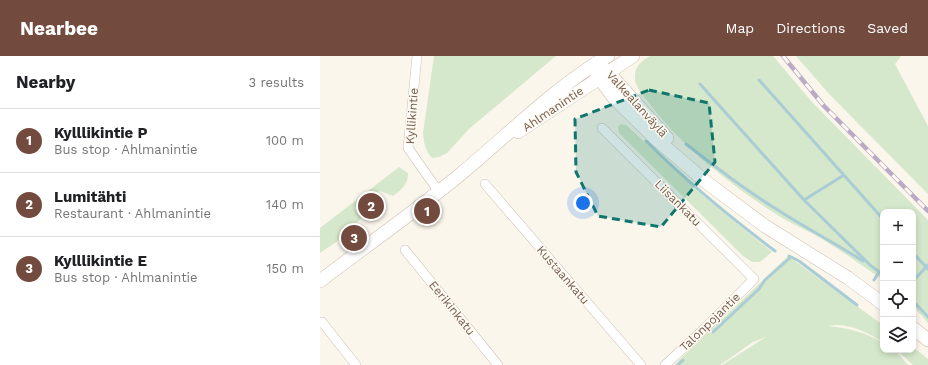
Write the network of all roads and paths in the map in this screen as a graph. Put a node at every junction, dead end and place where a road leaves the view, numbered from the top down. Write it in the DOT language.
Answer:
graph roads {
  1 [pos="417,56"];
  2 [pos="608,56"];
  3 [pos="633,56"];
  4 [pos="596,63"];
  5 [pos="603,75"];
  6 [pos="602,128"];
  7 [pos="474,163"];
  8 [pos="485,184"];
  9 [pos="439,192"];
  10 [pos="405,250"];
  11 [pos="754,279"];
  12 [pos="320,281"];
  13 [pos="880,302"];
  14 [pos="322,322"];
  15 [pos="916,330"];
  16 [pos="928,340"];
  17 [pos="356,365"];
  18 [pos="498,365"];
  19 [pos="641,365"];
  20 [pos="665,365"];
  1 -- 9 [label="street, Kyllikintie"];
  2 -- 4 [label="main road, Ahlmanintie"];
  3 -- 5 [label="main road, Ahlmanintie"];
  4 -- 5 [label="main road, Valkealanväylä"];
  4 -- 7 [label="main road, Ahlmanintie"];
  5 -- 7 [label="main road, Ahlmanintie"];
  5 -- 13 [label="main road, Valkealanväylä"];
  6 -- 11 [label="street, Liisankatu"];
  7 -- 9 [label="main road, Ahlmanintie"];
  8 -- 19 [label="street, Kustaankatu"];
  9 -- 12 [label="main road, Ahlmanintie"];
  10 -- 18 [label="street, Eerikinkatu"];
  11 -- 20 [label="street, Talonpojantie"];
  14 -- 17 [label="street"];
  15 -- 16 [label="main road"];
}
